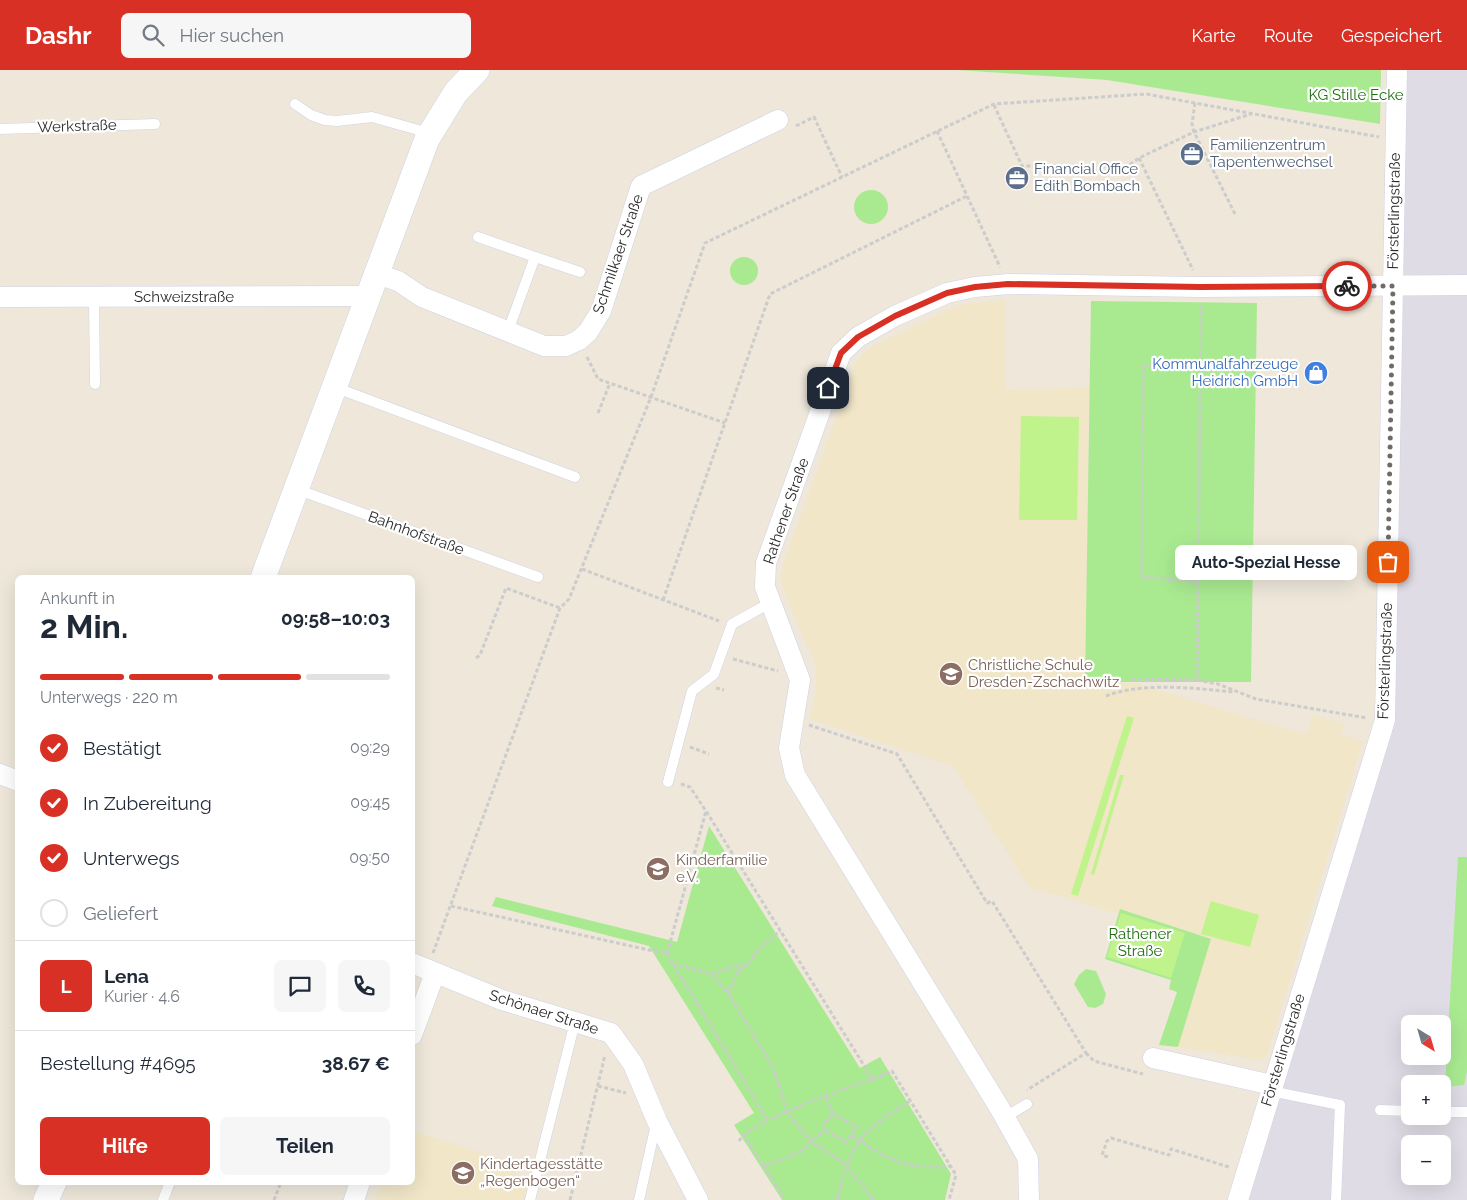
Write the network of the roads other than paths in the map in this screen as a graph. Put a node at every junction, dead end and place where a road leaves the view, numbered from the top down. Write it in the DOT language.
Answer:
graph roads {
  1 [pos="477,70"];
  2 [pos="1397,70"];
  3 [pos="295,104"];
  4 [pos="778,120"];
  5 [pos="155,124"];
  6 [pos="0,129"];
  7 [pos="430,134"];
  8 [pos="478,237"];
  9 [pos="535,257"];
  10 [pos="580,272"];
  11 [pos="1467,284"];
  12 [pos="372,285"];
  13 [pos="1393,286"];
  14 [pos="0,297"];
  15 [pos="94,297"];
  16 [pos="508,331"];
  17 [pos="95,384"];
  18 [pos="334,387"];
  19 [pos="575,476"];
  20 [pos="295,489"];
  21 [pos="264,575"];
  22 [pos="538,577"];
  23 [pos="770,604"];
  24 [pos="0,774"];
  25 [pos="15,780"];
  26 [pos="668,781"];
  27 [pos="425,969"];
  28 [pos="415,1020"];
  29 [pos="574,1022"];
  30 [pos="1153,1058"];
  31 [pos="1271,1088"];
  32 [pos="1027,1104"];
  33 [pos="1380,1110"];
  34 [pos="1401,1111"];
  35 [pos="1001,1112"];
  36 [pos="1451,1112"];
  37 [pos="1467,1112"];
  38 [pos="657,1121"];
  39 [pos="53,1185"];
  40 [pos="169,1185"];
  41 [pos="359,1185"];
  42 [pos="1032,1198"];
  43 [pos="46,1200"];
  44 [pos="163,1200"];
  45 [pos="354,1200"];
  46 [pos="530,1200"];
  47 [pos="639,1200"];
  48 [pos="698,1200"];
  49 [pos="1238,1200"];
  50 [pos="1336,1200"];
  1 -- 7 [label="street"];
  2 -- 13 [label="street, Försterlingstraße"];
  3 -- 7 [label="lane"];
  4 -- 16 [label="street, Schmilkaer Straße"];
  5 -- 6 [label="lane, Werkstraße"];
  7 -- 12 [label="street"];
  8 -- 9 [label="lane"];
  9 -- 10 [label="lane"];
  9 -- 16 [label="lane"];
  11 -- 13 [label="street, Rathener Straße"];
  12 -- 15 [label="street, Schweizstraße"];
  12 -- 16 [label="street"];
  12 -- 18 [label="street"];
  13 -- 23 [label="street, Rathener Straße"];
  13 -- 31 [label="street, Försterlingstraße"];
  14 -- 15 [label="street, Schweizstraße"];
  15 -- 17 [label="lane"];
  18 -- 19 [label="lane"];
  18 -- 20 [label="street"];
  20 -- 21 [label="street"];
  20 -- 22 [label="lane, Bahnhofstraße"];
  23 -- 26 [label="lane"];
  23 -- 35 [label="street, Rathener Straße"];
  24 -- 25 [label="street"];
  27 -- 28 [label="street"];
  27 -- 29 [label="street, Schönaer Straße"];
  29 -- 38 [label="street, Schönaer Straße"];
  29 -- 46 [label="lane"];
  30 -- 31 [label="street"];
  31 -- 49 [label="street, Försterlingstraße"];
  31 -- 50 [label="lane"];
  32 -- 35 [label="lane"];
  33 -- 34 [label="lane"];
  35 -- 42 [label="street, Rathener Straße"];
  36 -- 37 [label="lane"];
  38 -- 47 [label="lane"];
  38 -- 48 [label="street, Schönaer Straße"];
  39 -- 43 [label="street"];
  40 -- 44 [label="lane"];
  41 -- 45 [label="street"];
}
